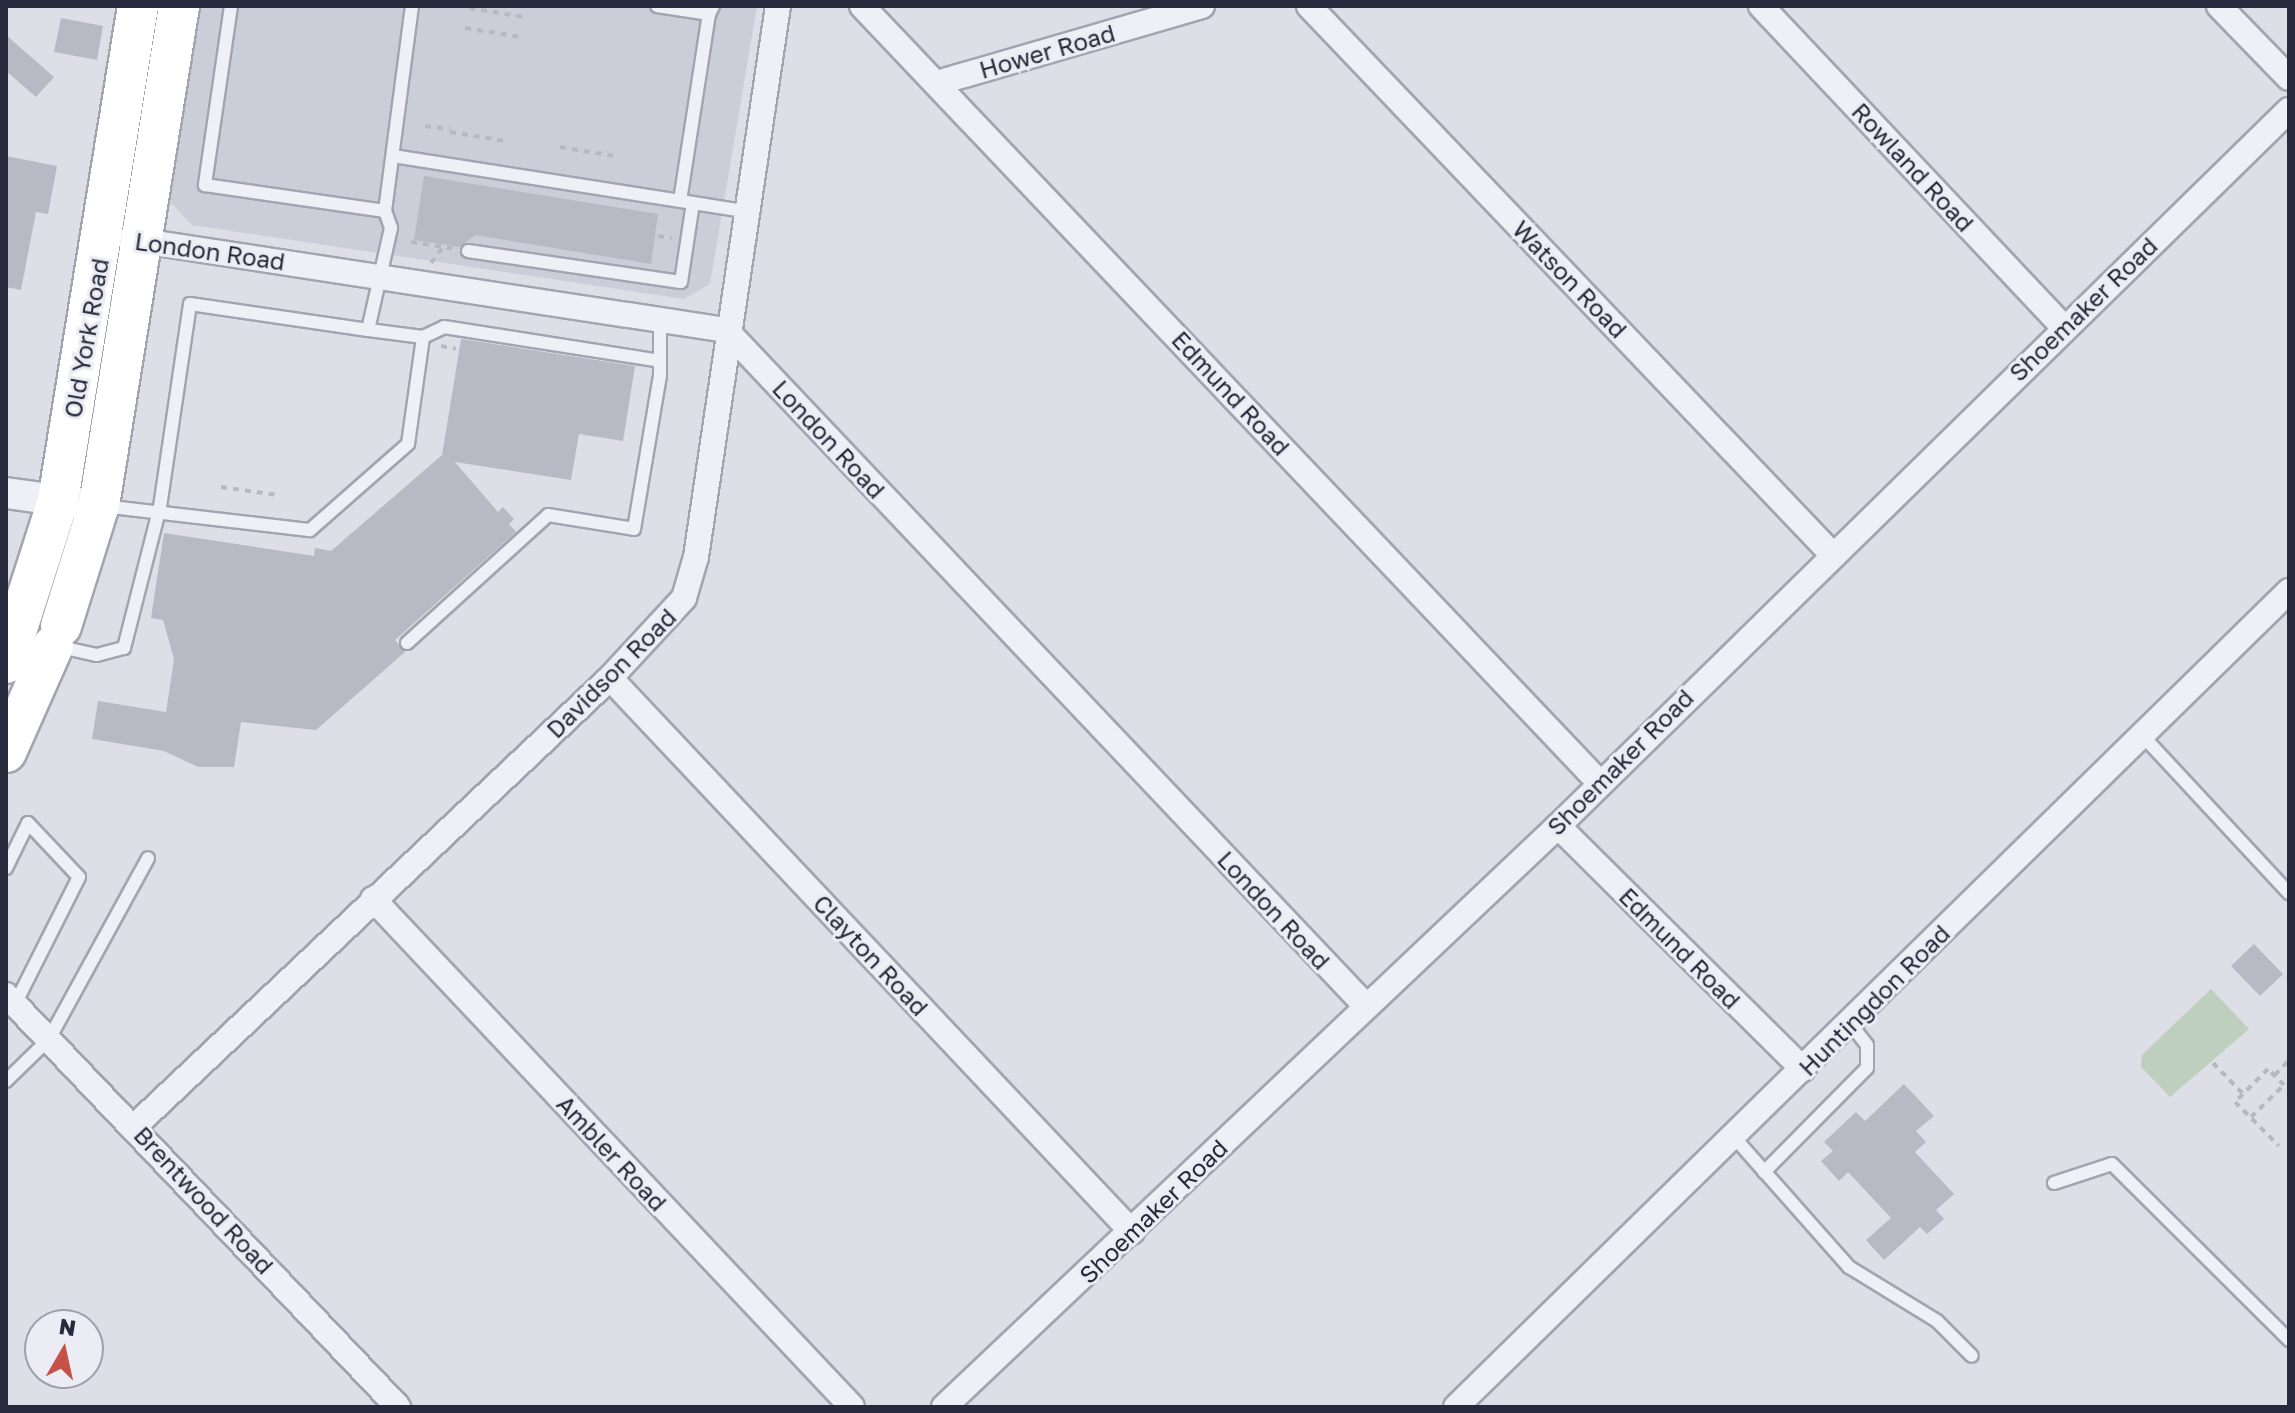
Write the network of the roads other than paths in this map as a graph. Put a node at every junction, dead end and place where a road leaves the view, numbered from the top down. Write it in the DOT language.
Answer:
graph roads {
  1 [pos="138,6"];
  2 [pos="179,6"];
  3 [pos="231,6"];
  4 [pos="412,6"];
  5 [pos="657,6"];
  6 [pos="778,6"];
  7 [pos="862,6"];
  8 [pos="1202,6"];
  9 [pos="1309,6"];
  10 [pos="1761,6"];
  11 [pos="2219,6"];
  12 [pos="711,10"];
  13 [pos="2289,78"];
  14 [pos="937,83"];
  15 [pos="2289,110"];
  16 [pos="393,156"];
  17 [pos="687,202"];
  18 [pos="385,211"];
  19 [pos="745,211"];
  20 [pos="103,235"];
  21 [pos="144,241"];
  22 [pos="468,251"];
  23 [pos="378,276"];
  24 [pos="660,320"];
  25 [pos="2064,328"];
  26 [pos="368,330"];
  27 [pos="726,330"];
  28 [pos="423,337"];
  29 [pos="655,360"];
  30 [pos="6,493"];
  31 [pos="58,501"];
  32 [pos="99,505"];
  33 [pos="160,507"];
  34 [pos="1831,553"];
  35 [pos="2289,591"];
  36 [pos="15,608"];
  37 [pos="57,636"];
  38 [pos="407,643"];
  39 [pos="6,663"];
  40 [pos="610,678"];
  41 [pos="2142,735"];
  42 [pos="6,752"];
  43 [pos="1599,782"];
  44 [pos="1558,826"];
  45 [pos="148,858"];
  46 [pos="6,868"];
  47 [pos="2289,893"];
  48 [pos="373,899"];
  49 [pos="10,1000"];
  50 [pos="1366,1006"];
  51 [pos="1850,1023"];
  52 [pos="49,1039"];
  53 [pos="1803,1069"];
  54 [pos="6,1081"];
  55 [pos="135,1126"];
  56 [pos="1733,1136"];
  57 [pos="1764,1172"];
  58 [pos="2054,1183"];
  59 [pos="1132,1232"];
  60 [pos="2289,1340"];
  61 [pos="1972,1356"];
  62 [pos="398,1407"];
  63 [pos="852,1407"];
  64 [pos="944,1407"];
  65 [pos="1456,1407"];
  1 -- 20 [label="highway, Old York Road"];
  2 -- 21 [label="highway, Old York Road"];
  3 -- 18 [label="lane"];
  4 -- 16 [label="lane"];
  5 -- 12 [label="lane"];
  6 -- 19 [label="street, Davidson Road"];
  7 -- 14 [label="street, Edmund Road"];
  8 -- 14 [label="street, Hower Road"];
  9 -- 34 [label="street, Watson Road"];
  10 -- 25 [label="street, Rowland Road"];
  11 -- 13 [label="street"];
  12 -- 17 [label="lane"];
  14 -- 43 [label="street, Edmund Road"];
  15 -- 25 [label="street, Shoemaker Road"];
  16 -- 17 [label="lane"];
  16 -- 18 [label="lane"];
  17 -- 19 [label="lane"];
  17 -- 22 [label="lane"];
  18 -- 23 [label="lane"];
  19 -- 27 [label="street, Davidson Road"];
  20 -- 21 [label="street, London Road"];
  20 -- 31 [label="highway, Old York Road"];
  21 -- 23 [label="street, London Road"];
  21 -- 32 [label="highway, Old York Road"];
  23 -- 24 [label="street, London Road"];
  23 -- 26 [label="lane"];
  24 -- 27 [label="street, London Road"];
  24 -- 29 [label="lane"];
  25 -- 34 [label="street, Shoemaker Road"];
  26 -- 28 [label="lane"];
  26 -- 33 [label="lane"];
  27 -- 40 [label="street, Davidson Road"];
  27 -- 50 [label="street, London Road"];
  28 -- 29 [label="lane"];
  28 -- 33 [label="lane"];
  29 -- 38 [label="lane"];
  30 -- 31 [label="street"];
  31 -- 32 [label="street"];
  31 -- 36 [label="highway, Old York Road"];
  32 -- 33 [label="lane"];
  32 -- 37 [label="highway, Old York Road"];
  33 -- 37 [label="lane"];
  34 -- 43 [label="street, Shoemaker Road"];
  35 -- 41 [label="street, Huntingdon Road"];
  36 -- 39 [label="highway, Old York Road"];
  37 -- 42 [label="highway, Old York Road"];
  40 -- 48 [label="street, Davidson Road"];
  40 -- 59 [label="street, Clayton Road"];
  41 -- 47 [label="lane"];
  41 -- 51 [label="street, Huntingdon Road"];
  43 -- 44 [label="street, Shoemaker Road"];
  44 -- 50 [label="street, Shoemaker Road"];
  44 -- 53 [label="street, Edmund Road"];
  45 -- 52 [label="lane"];
  46 -- 49 [label="lane"];
  48 -- 55 [label="street, Davidson Road"];
  48 -- 63 [label="street, Ambler Road"];
  49 -- 52 [label="street, Brentwood Road"];
  50 -- 59 [label="street, Shoemaker Road"];
  51 -- 53 [label="street, Huntingdon Road"];
  51 -- 57 [label="lane"];
  52 -- 54 [label="lane"];
  52 -- 55 [label="street, Brentwood Road"];
  53 -- 56 [label="street, Huntingdon Road"];
  55 -- 62 [label="street, Brentwood Road"];
  56 -- 57 [label="lane"];
  56 -- 65 [label="street, Huntingdon Road"];
  57 -- 61 [label="lane"];
  58 -- 60 [label="lane"];
  59 -- 64 [label="street, Shoemaker Road"];
}
